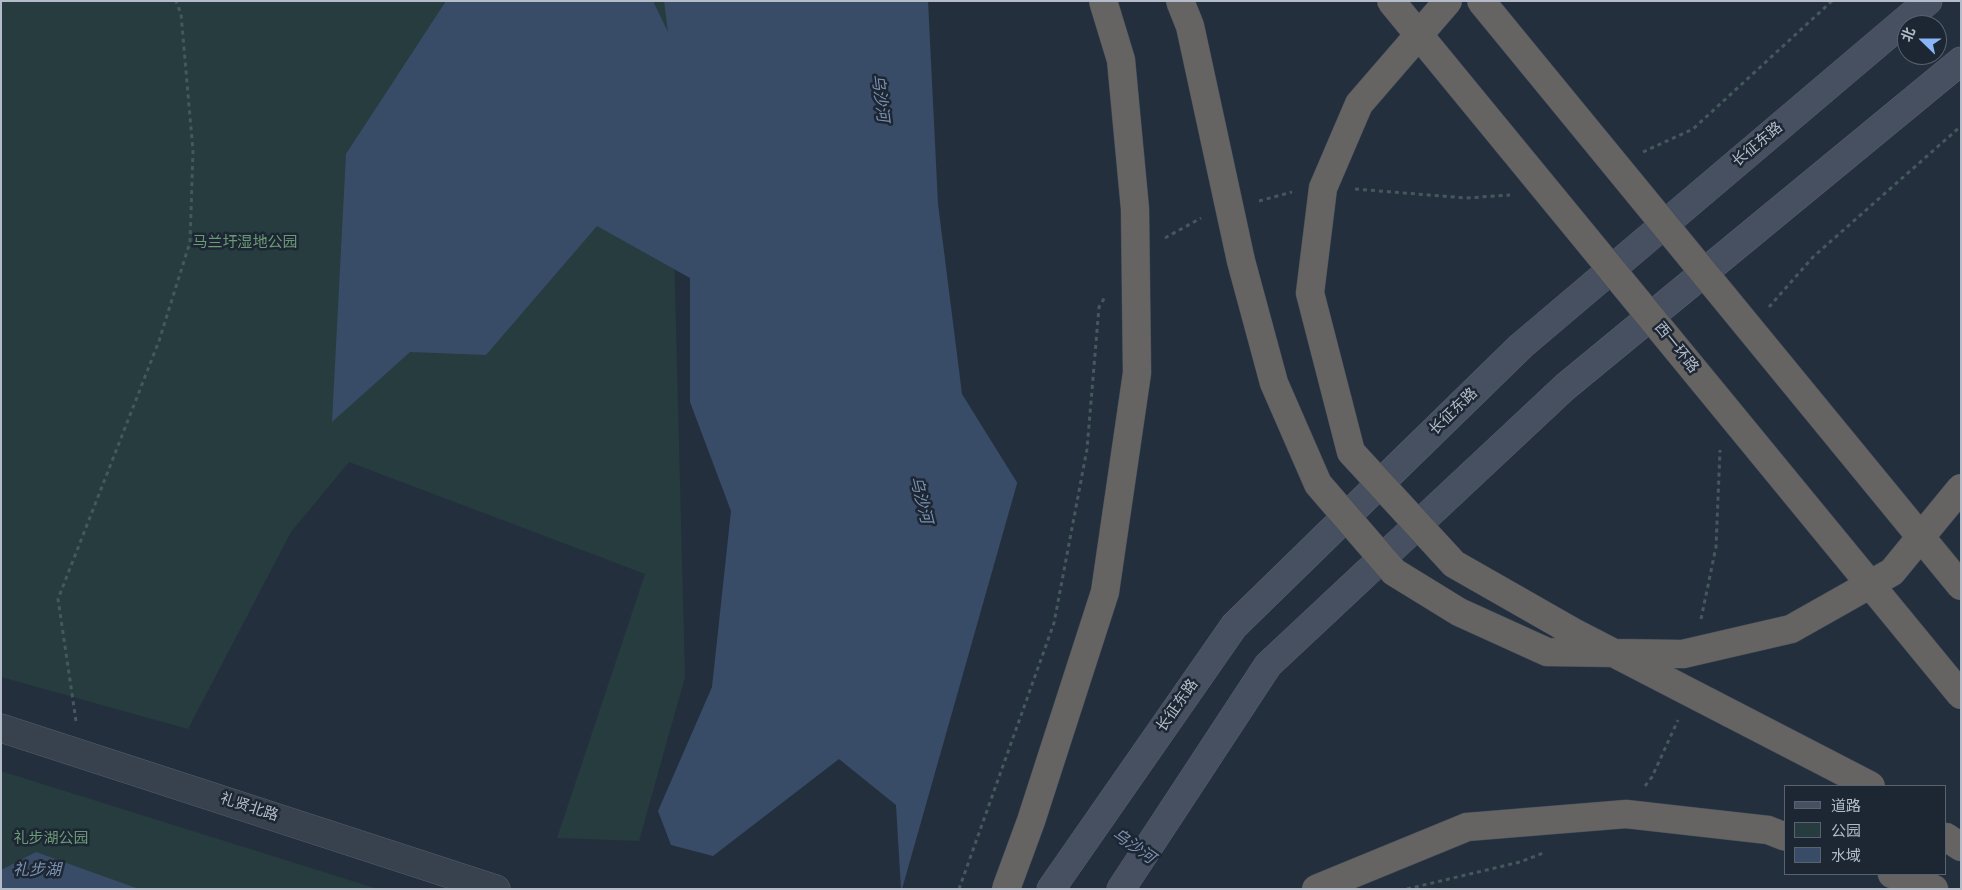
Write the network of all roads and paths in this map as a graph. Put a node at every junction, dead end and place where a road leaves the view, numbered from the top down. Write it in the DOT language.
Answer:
graph roads {
  1 [pos="176,1"];
  2 [pos="1103,1"];
  3 [pos="1180,1"];
  4 [pos="1391,1"];
  5 [pos="1448,1"];
  6 [pos="1481,1"];
  7 [pos="1832,1"];
  8 [pos="1921,5"];
  9 [pos="1960,63"];
  10 [pos="1961,126"];
  11 [pos="1642,152"];
  12 [pos="1352,189"];
  13 [pos="1297,190"];
  14 [pos="1511,195"];
  15 [pos="1252,202"];
  16 [pos="1208,214"];
  17 [pos="1160,241"];
  18 [pos="1108,291"];
  19 [pos="1763,314"];
  20 [pos="1720,441"];
  21 [pos="1961,488"];
  22 [pos="1961,586"];
  23 [pos="1700,624"];
  24 [pos="1961,695"];
  25 [pos="1679,718"];
  26 [pos="1,728"];
  27 [pos="81,754"];
  28 [pos="1868,785"];
  29 [pos="1641,792"];
  30 [pos="1784,835"];
  31 [pos="1947,838"];
  32 [pos="1961,847"];
  33 [pos="1548,852"];
  34 [pos="1895,875"];
  35 [pos="496,889"];
  36 [pos="959,889"];
  37 [pos="1006,889"];
  38 [pos="1050,889"];
  39 [pos="1121,889"];
  40 [pos="1316,889"];
  41 [pos="1407,889"];
  42 [pos="1934,889"];
  1 -- 27 [label="path"];
  2 -- 37 [label="highway, bridge"];
  3 -- 21 [label="highway, bridge"];
  4 -- 24 [label="highway, 西一环路, bridge"];
  5 -- 28 [label="highway, bridge"];
  6 -- 22 [label="highway, bridge"];
  7 -- 11 [label="path"];
  8 -- 38 [label="main road, 长征东路"];
  9 -- 39 [label="main road"];
  10 -- 19 [label="path"];
  12 -- 14 [label="path"];
  13 -- 15 [label="path"];
  16 -- 17 [label="path"];
  18 -- 36 [label="path"];
  20 -- 23 [label="path"];
  25 -- 29 [label="path"];
  26 -- 27 [label="street, 礼贤北路"];
  27 -- 35 [label="street, 礼贤北路"];
  30 -- 40 [label="highway, bridge"];
  31 -- 32 [label="highway"];
  33 -- 41 [label="path"];
  34 -- 42 [label="highway"];
}
